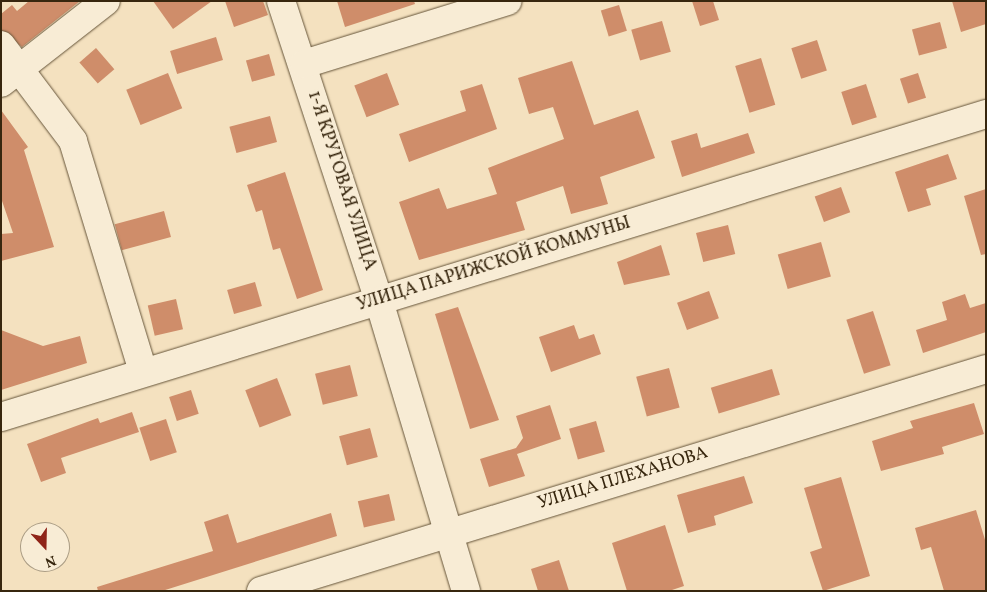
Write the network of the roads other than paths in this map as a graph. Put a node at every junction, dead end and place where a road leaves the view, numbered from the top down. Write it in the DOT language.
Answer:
graph roads {
  1 [pos="106,1"];
  2 [pos="282,1"];
  3 [pos="506,1"];
  4 [pos="1,45"];
  5 [pos="304,64"];
  6 [pos="11,76"];
  7 [pos="986,114"];
  8 [pos="379,301"];
  9 [pos="986,369"];
  10 [pos="143,372"];
  11 [pos="1,417"];
  12 [pos="448,532"];
  13 [pos="262,591"];
  14 [pos="466,591"];
  1 -- 6 [label="street"];
  2 -- 5 [label="street, 1-Я КРУГОВАЯ УЛИЦА"];
  3 -- 5 [label="street"];
  4 -- 6 [label="street"];
  5 -- 8 [label="street, 1-Я КРУГОВАЯ УЛИЦА"];
  6 -- 10 [label="street"];
  7 -- 8 [label="street, УЛИЦА ПАРИЖСКОЙ КОММУНЫ"];
  8 -- 10 [label="street, УЛИЦА ПАРИЖСКОЙ КОММУНЫ"];
  8 -- 12 [label="street, 1-Я КРУГОВАЯ УЛИЦА"];
  9 -- 12 [label="street, УЛИЦА ПЛЕХАНОВА"];
  10 -- 11 [label="street, УЛИЦА ПАРИЖСКОЙ КОММУНЫ"];
  12 -- 13 [label="street, УЛИЦА ПЛЕХАНОВА"];
  12 -- 14 [label="street, 1-Я КРУГОВАЯ УЛИЦА"];
}
